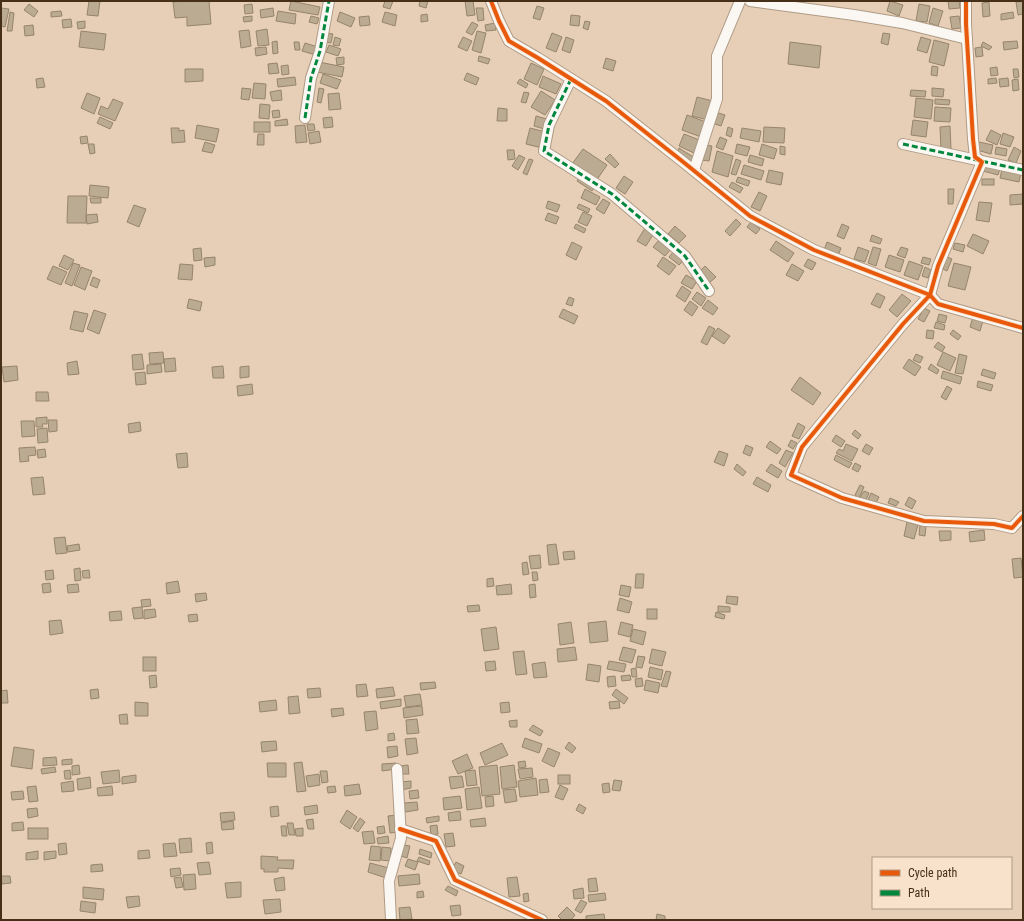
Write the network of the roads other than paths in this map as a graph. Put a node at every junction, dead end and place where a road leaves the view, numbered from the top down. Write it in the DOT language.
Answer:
graph roads {
  1 [pos="329,1"];
  2 [pos="491,1"];
  3 [pos="740,1"];
  4 [pos="750,1"];
  5 [pos="966,1"];
  6 [pos="967,39"];
  7 [pos="571,79"];
  8 [pos="306,118"];
  9 [pos="902,144"];
  10 [pos="982,162"];
  11 [pos="694,170"];
  12 [pos="1023,170"];
  13 [pos="709,291"];
  14 [pos="930,295"];
  15 [pos="1023,328"];
  16 [pos="1023,516"];
  17 [pos="397,769"];
  18 [pos="400,829"];
  19 [pos="391,920"];
  20 [pos="542,920"];
  1 -- 8 [label="street"];
  2 -- 7 [label="street"];
  3 -- 11 [label="street"];
  4 -- 6 [label="street"];
  5 -- 6 [label="street"];
  6 -- 10 [label="street"];
  7 -- 11 [label="street"];
  7 -- 13 [label="street"];
  9 -- 10 [label="street"];
  10 -- 12 [label="street"];
  10 -- 14 [label="street"];
  11 -- 14 [label="street"];
  14 -- 15 [label="street"];
  14 -- 16 [label="street"];
  17 -- 18 [label="street"];
  18 -- 19 [label="street"];
  18 -- 20 [label="street"];
}
